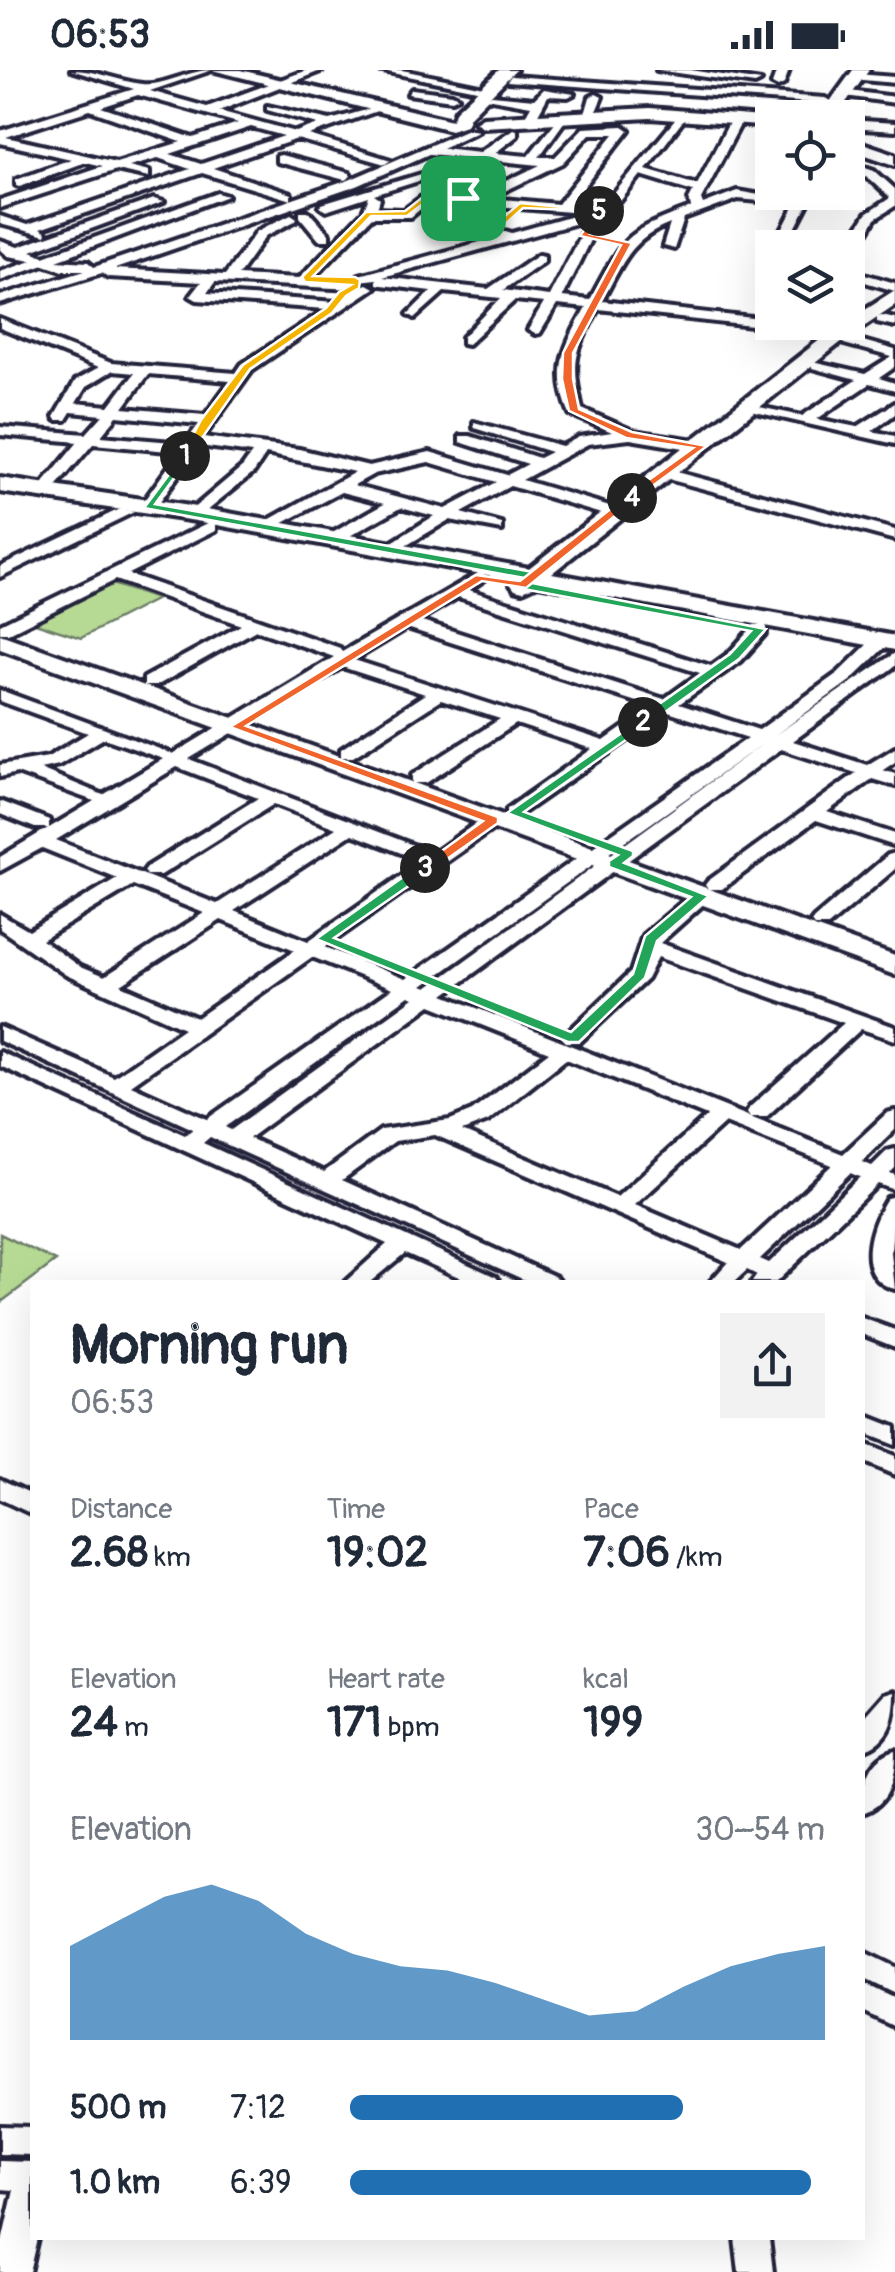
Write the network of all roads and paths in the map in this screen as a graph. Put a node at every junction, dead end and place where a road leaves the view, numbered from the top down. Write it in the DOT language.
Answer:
graph roads {
  1 [pos="77,70"];
  2 [pos="206,70"];
  3 [pos="220,70"];
  4 [pos="317,70"];
  5 [pos="384,70"];
  6 [pos="665,70"];
  7 [pos="784,70"];
  8 [pos="698,72"];
  9 [pos="854,72"];
  10 [pos="514,73"];
  11 [pos="895,80"];
  12 [pos="778,84"];
  13 [pos="281,85"];
  14 [pos="652,87"];
  15 [pos="143,90"];
  16 [pos="684,90"];
  17 [pos="412,92"];
  18 [pos="485,95"];
  19 [pos="766,96"];
  20 [pos="596,97"];
  21 [pos="541,99"];
  22 [pos="766,100"];
  23 [pos="832,100"];
  24 [pos="865,100"];
  25 [pos="894,100"];
  26 [pos="91,107"];
  27 [pos="270,108"];
  28 [pos="373,109"];
  29 [pos="207,111"];
  30 [pos="675,112"];
  31 [pos="865,121"];
  32 [pos="755,122"];
  33 [pos="558,123"];
  34 [pos="587,123"];
  35 [pos="735,123"];
  36 [pos="755,123"];
  37 [pos="248,124"];
  38 [pos="622,124"];
  39 [pos="469,125"];
  40 [pos="327,126"];
  41 [pos="895,127"];
  42 [pos="865,130"];
  43 [pos="513,133"];
  44 [pos="0,137"];
  45 [pos="295,137"];
  46 [pos="372,141"];
  47 [pos="865,141"];
  48 [pos="189,142"];
  49 [pos="323,144"];
  50 [pos="389,145"];
  51 [pos="30,147"];
  52 [pos="406,149"];
  53 [pos="428,150"];
  54 [pos="158,154"];
  55 [pos="482,156"];
  56 [pos="0,157"];
  57 [pos="242,157"];
  58 [pos="532,158"];
  59 [pos="895,158"];
  60 [pos="84,159"];
  61 [pos="281,159"];
  62 [pos="384,160"];
  63 [pos="554,162"];
  64 [pos="116,166"];
  65 [pos="62,167"];
  66 [pos="252,168"];
  67 [pos="200,170"];
  68 [pos="437,171"];
  69 [pos="641,171"];
  70 [pos="865,172"];
  71 [pos="145,174"];
  72 [pos="90,175"];
  73 [pos="224,178"];
  74 [pos="348,179"];
  75 [pos="414,180"];
  76 [pos="170,182"];
  77 [pos="479,182"];
  78 [pos="118,183"];
  79 [pos="47,189"];
  80 [pos="702,189"];
  81 [pos="143,191"];
  82 [pos="377,192"];
  83 [pos="89,193"];
  84 [pos="755,195"];
  85 [pos="222,196"];
  86 [pos="287,196"];
  87 [pos="427,196"];
  88 [pos="168,198"];
  89 [pos="895,198"];
  90 [pos="469,199"];
  91 [pos="114,200"];
  92 [pos="61,202"];
  93 [pos="1,203"];
  94 [pos="196,206"];
  95 [pos="520,206"];
  96 [pos="261,207"];
  97 [pos="562,207"];
  98 [pos="140,208"];
  99 [pos="88,209"];
  100 [pos="698,210"];
  101 [pos="774,210"];
  102 [pos="798,210"];
  103 [pos="31,212"];
  104 [pos="304,214"];
  105 [pos="369,214"];
  106 [pos="601,214"];
  107 [pos="168,216"];
  108 [pos="115,217"];
  109 [pos="243,217"];
  110 [pos="58,219"];
  111 [pos="793,219"];
  112 [pos="678,220"];
  113 [pos="2,221"];
  114 [pos="272,224"];
  115 [pos="142,225"];
  116 [pos="86,227"];
  117 [pos="27,229"];
  118 [pos="787,230"];
  119 [pos="862,230"];
  120 [pos="113,236"];
  121 [pos="324,237"];
  122 [pos="56,238"];
  123 [pos="185,238"];
  124 [pos="254,238"];
  125 [pos="490,239"];
  126 [pos="606,240"];
  127 [pos="0,245"];
  128 [pos="81,246"];
  129 [pos="669,246"];
  130 [pos="151,247"];
  131 [pos="18,251"];
  132 [pos="201,252"];
  133 [pos="0,257"];
  134 [pos="539,258"];
  135 [pos="116,259"];
  136 [pos="44,260"];
  137 [pos="88,272"];
  138 [pos="2,274"];
  139 [pos="212,277"];
  140 [pos="865,277"];
  141 [pos="230,278"];
  142 [pos="305,279"];
  143 [pos="265,280"];
  144 [pos="367,283"];
  145 [pos="40,286"];
  146 [pos="895,286"];
  147 [pos="438,291"];
  148 [pos="496,295"];
  149 [pos="895,296"];
  150 [pos="3,297"];
  151 [pos="261,300"];
  152 [pos="551,302"];
  153 [pos="594,306"];
  154 [pos="333,307"];
  155 [pos="415,314"];
  156 [pos="891,317"];
  157 [pos="865,320"];
  158 [pos="0,323"];
  159 [pos="755,325"];
  160 [pos="865,328"];
  161 [pos="535,330"];
  162 [pos="468,340"];
  163 [pos="840,340"];
  164 [pos="841,340"];
  165 [pos="854,340"];
  166 [pos="895,358"];
  167 [pos="817,365"];
  168 [pos="109,367"];
  169 [pos="142,372"];
  170 [pos="236,377"];
  171 [pos="863,378"];
  172 [pos="895,387"];
  173 [pos="68,407"];
  174 [pos="895,407"];
  175 [pos="752,410"];
  176 [pos="114,412"];
  177 [pos="206,420"];
  178 [pos="804,421"];
  179 [pos="480,425"];
  180 [pos="0,431"];
  181 [pos="858,432"];
  182 [pos="48,435"];
  183 [pos="630,435"];
  184 [pos="465,439"];
  185 [pos="86,440"];
  186 [pos="895,440"];
  187 [pos="194,445"];
  188 [pos="702,446"];
  189 [pos="262,448"];
  190 [pos="564,451"];
  191 [pos="542,464"];
  192 [pos="368,471"];
  193 [pos="676,477"];
  194 [pos="512,480"];
  195 [pos="0,485"];
  196 [pos="338,486"];
  197 [pos="46,490"];
  198 [pos="0,495"];
  199 [pos="398,502"];
  200 [pos="137,509"];
  201 [pos="614,512"];
  202 [pos="446,514"];
  203 [pos="203,521"];
  204 [pos="264,527"];
  205 [pos="496,528"];
  206 [pos="895,535"];
  207 [pos="332,539"];
  208 [pos="392,549"];
  209 [pos="0,572"];
  210 [pos="114,574"];
  211 [pos="536,580"];
  212 [pos="466,581"];
  213 [pos="407,622"];
  214 [pos="256,624"];
  215 [pos="760,629"];
  216 [pos="1,633"];
  217 [pos="888,648"];
  218 [pos="338,657"];
  219 [pos="714,672"];
  220 [pos="150,682"];
  221 [pos="439,693"];
  222 [pos="0,695"];
  223 [pos="665,706"];
  224 [pos="514,718"];
  225 [pos="236,720"];
  226 [pos="102,732"];
  227 [pos="771,740"];
  228 [pos="606,748"];
  229 [pos="347,753"];
  230 [pos="895,754"];
  231 [pos="171,758"];
  232 [pos="7,768"];
  233 [pos="870,772"];
  234 [pos="419,779"];
  235 [pos="895,780"];
  236 [pos="94,795"];
  237 [pos="272,797"];
  238 [pos="0,807"];
  239 [pos="813,813"];
  240 [pos="503,816"];
  241 [pos="0,823"];
  242 [pos="350,827"];
  243 [pos="42,833"];
  244 [pos="895,840"];
  245 [pos="0,848"];
  246 [pos="611,855"];
  247 [pos="895,859"];
  248 [pos="436,860"];
  249 [pos="0,865"];
  250 [pos="143,874"];
  251 [pos="708,890"];
  252 [pos="226,907"];
  253 [pos="0,920"];
  254 [pos="820,922"];
  255 [pos="29,940"];
  256 [pos="317,944"];
  257 [pos="648,946"];
  258 [pos="895,949"];
  259 [pos="895,966"];
  260 [pos="105,986"];
  261 [pos="426,987"];
  262 [pos="858,1020"];
  263 [pos="199,1027"];
  264 [pos="0,1033"];
  265 [pos="895,1034"];
  266 [pos="569,1044"];
  267 [pos="0,1058"];
  268 [pos="115,1086"];
  269 [pos="758,1112"];
  270 [pos="722,1114"];
  271 [pos="895,1118"];
  272 [pos="208,1128"];
  273 [pos="437,1128"];
  274 [pos="232,1139"];
  275 [pos="186,1144"];
  276 [pos="852,1158"];
  277 [pos="889,1169"];
  278 [pos="326,1181"];
  279 [pos="895,1204"];
  280 [pos="619,1207"];
  281 [pos="402,1244"];
  282 [pos="744,1261"];
  283 [pos="358,1280"];
  284 [pos="483,1280"];
  285 [pos="544,1280"];
  286 [pos="723,1280"];
  287 [pos="765,1280"];
  288 [pos="895,1282"];
  289 [pos="865,1326"];
  290 [pos="895,1339"];
  291 [pos="865,1423"];
  292 [pos="895,1437"];
  293 [pos="865,1452"];
  294 [pos="895,1466"];
  295 [pos="0,1488"];
  296 [pos="30,1504"];
  297 [pos="895,1700"];
  298 [pos="865,1736"];
  299 [pos="895,1761"];
  300 [pos="865,1798"];
  301 [pos="865,1965"];
  302 [pos="895,1982"];
  303 [pos="865,1996"];
  304 [pos="895,2014"];
  305 [pos="0,2140"];
  306 [pos="30,2141"];
  307 [pos="0,2175"];
  308 [pos="30,2180"];
  309 [pos="30,2189"];
  310 [pos="752,2240"];
  311 [pos="12,2272"];
  312 [pos="756,2272"];
  1 -- 15 [label="street"];
  2 -- 15 [label="street"];
  3 -- 13 [label="street"];
  4 -- 13 [label="street"];
  5 -- 18 [label="street"];
  6 -- 8 [label="street"];
  6 -- 14 [label="street"];
  7 -- 12 [label="street"];
  8 -- 12 [label="street"];
  9 -- 11 [label="street"];
  9 -- 23 [label="street"];
  10 -- 18 [label="street"];
  10 -- 21 [label="street"];
  12 -- 23 [label="street"];
  13 -- 28 [label="street"];
  13 -- 29 [label="street"];
  14 -- 16 [label="street"];
  14 -- 21 [label="street"];
  15 -- 26 [label="street"];
  15 -- 29 [label="street"];
  16 -- 19 [label="street"];
  16 -- 30 [label="street"];
  17 -- 18 [label="street"];
  18 -- 21 [label="street"];
  18 -- 39 [label="street"];
  19 -- 22 [label="street"];
  19 -- 23 [label="street"];
  20 -- 21 [label="street"];
  20 -- 30 [label="street"];
  20 -- 34 [label="street"];
  21 -- 33 [label="street"];
  21 -- 39 [label="street"];
  24 -- 25 [label="street"];
  25 -- 31 [label="street"];
  26 -- 44 [label="street"];
  26 -- 48 [label="street"];
  27 -- 40 [label="street"];
  28 -- 39 [label="street"];
  28 -- 40 [label="street"];
  29 -- 37 [label="street"];
  30 -- 32 [label="street"];
  30 -- 34 [label="street"];
  30 -- 35 [label="street"];
  30 -- 38 [label="street"];
  30 -- 69 [label="street"];
  33 -- 34 [label="street"];
  33 -- 38 [label="street"];
  33 -- 39 [label="street"];
  33 -- 58 [label="street"];
  34 -- 38 [label="street"];
  34 -- 63 [label="street"];
  35 -- 36 [label="street"];
  35 -- 80 [label="street"];
  37 -- 45 [label="street"];
  37 -- 48 [label="street"];
  38 -- 97 [label="street"];
  39 -- 52 [label="street"];
  39 -- 53 [label="street"];
  40 -- 45 [label="street"];
  40 -- 46 [label="street"];
  41 -- 42 [label="street"];
  43 -- 55 [label="street"];
  44 -- 51 [label="street"];
  45 -- 49 [label="street"];
  45 -- 57 [label="street"];
  47 -- 59 [label="street"];
  48 -- 54 [label="street"];
  48 -- 57 [label="street"];
  49 -- 61 [label="street"];
  49 -- 62 [label="street"];
  50 -- 52 [label="street"];
  51 -- 56 [label="street"];
  51 -- 60 [label="street"];
  52 -- 62 [label="street"];
  53 -- 55 [label="street"];
  53 -- 74 [label="street"];
  54 -- 64 [label="street"];
  54 -- 67 [label="street"];
  55 -- 58 [label="street"];
  57 -- 61 [label="street"];
  57 -- 67 [label="street"];
  58 -- 63 [label="street"];
  60 -- 64 [label="street"];
  60 -- 65 [label="street"];
  61 -- 74 [label="street"];
  62 -- 74 [label="street"];
  63 -- 90 [label="street"];
  64 -- 71 [label="street"];
  64 -- 72 [label="street"];
  65 -- 72 [label="street"];
  65 -- 79 [label="street"];
  66 -- 73 [label="street"];
  67 -- 73 [label="street"];
  67 -- 76 [label="street"];
  68 -- 75 [label="street"];
  69 -- 80 [label="street"];
  69 -- 106 [label="street"];
  70 -- 89 [label="street"];
  71 -- 76 [label="street"];
  71 -- 78 [label="street"];
  72 -- 78 [label="street"];
  72 -- 79 [label="street"];
  73 -- 86 [label="street"];
  74 -- 82 [label="street"];
  74 -- 86 [label="street"];
  74 -- 109 [label="street"];
  75 -- 82 [label="street"];
  75 -- 87 [label="street"];
  76 -- 81 [label="street"];
  76 -- 85 [label="street"];
  77 -- 90 [label="street"];
  78 -- 81 [label="street"];
  78 -- 83 [label="street"];
  79 -- 83 [label="street"];
  79 -- 92 [label="street"];
  79 -- 93 [label="street"];
  80 -- 100 [label="street"];
  81 -- 88 [label="street"];
  81 -- 91 [label="street"];
  82 -- 104 [label="street"];
  82 -- 105 [label="street"];
  83 -- 91 [label="street"];
  84 -- 100 [label="street"];
  85 -- 94 [label="street"];
  85 -- 96 [label="street"];
  86 -- 96 [label="street"];
  87 -- 90 [label="street"];
  87 -- 105 [label="street"];
  88 -- 94 [label="street"];
  88 -- 98 [label="street"];
  89 -- 119 [label="street"];
  90 -- 95 [label="street"];
  90 -- 125 [label="street"];
  91 -- 98 [label="street"];
  91 -- 99 [label="street"];
  92 -- 99 [label="street"];
  92 -- 103 [label="street"];
  93 -- 103 [label="street"];
  94 -- 107 [label="street"];
  94 -- 109 [label="street"];
  95 -- 97 [label="street"];
  95 -- 125 [label="street"];
  96 -- 109 [label="street"];
  97 -- 106 [label="street"];
  98 -- 107 [label="street"];
  98 -- 108 [label="street"];
  99 -- 108 [label="street"];
  99 -- 110 [label="street"];
  100 -- 112 [label="street"];
  101 -- 111 [label="street"];
  102 -- 111 [label="street"];
  103 -- 110 [label="street"];
  103 -- 113 [label="street"];
  104 -- 114 [label="street"];
  104 -- 121 [label="street"];
  105 -- 142 [label="street"];
  106 -- 125 [label="street"];
  106 -- 126 [label="street"];
  107 -- 115 [label="street"];
  107 -- 132 [label="street"];
  108 -- 115 [label="street"];
  108 -- 116 [label="street"];
  109 -- 114 [label="street"];
  109 -- 123 [label="street"];
  109 -- 132 [label="street"];
  110 -- 116 [label="street"];
  110 -- 117 [label="street"];
  111 -- 118 [label="street"];
  112 -- 126 [label="street"];
  112 -- 129 [label="street"];
  113 -- 117 [label="street"];
  114 -- 124 [label="street"];
  115 -- 120 [label="street"];
  115 -- 123 [label="street"];
  116 -- 120 [label="street"];
  116 -- 122 [label="street"];
  117 -- 122 [label="street"];
  120 -- 128 [label="street"];
  120 -- 130 [label="street"];
  122 -- 128 [label="street"];
  122 -- 131 [label="street"];
  123 -- 130 [label="street"];
  123 -- 132 [label="street"];
  123 -- 137 [label="street"];
  124 -- 132 [label="street"];
  124 -- 141 [label="street"];
  125 -- 144 [label="street"];
  126 -- 152 [label="street"];
  126 -- 153 [label="street"];
  127 -- 131 [label="street"];
  128 -- 135 [label="street"];
  128 -- 136 [label="street"];
  130 -- 135 [label="street"];
  131 -- 133 [label="street"];
  131 -- 136 [label="street"];
  132 -- 137 [label="street"];
  132 -- 139 [label="street"];
  134 -- 148 [label="street"];
  135 -- 136 [label="street"];
  136 -- 138 [label="street"];
  137 -- 145 [label="street"];
  138 -- 145 [label="street"];
  139 -- 141 [label="street"];
  139 -- 151 [label="street"];
  140 -- 146 [label="street"];
  141 -- 143 [label="street"];
  142 -- 143 [label="street"];
  142 -- 144 [label="street"];
  143 -- 144 [label="street"];
  143 -- 151 [label="street"];
  144 -- 147 [label="street"];
  144 -- 148 [label="street"];
  144 -- 154 [label="street"];
  145 -- 150 [label="street"];
  147 -- 148 [label="street"];
  147 -- 155 [label="street"];
  148 -- 152 [label="street"];
  148 -- 162 [label="street"];
  149 -- 157 [label="street"];
  151 -- 154 [label="street"];
  152 -- 153 [label="street"];
  152 -- 161 [label="street"];
  153 -- 159 [label="street"];
  153 -- 183 [label="street"];
  154 -- 170 [label="street"];
  156 -- 160 [label="street"];
  158 -- 168 [label="street"];
  163 -- 175 [label="street"];
  164 -- 167 [label="street"];
  165 -- 166 [label="street"];
  166 -- 171 [label="street"];
  167 -- 171 [label="street"];
  167 -- 175 [label="street"];
  168 -- 169 [label="street"];
  168 -- 173 [label="street"];
  169 -- 170 [label="street"];
  169 -- 176 [label="street"];
  170 -- 177 [label="street"];
  171 -- 172 [label="street"];
  171 -- 178 [label="street"];
  173 -- 176 [label="street"];
  173 -- 182 [label="street"];
  174 -- 181 [label="street"];
  175 -- 178 [label="street"];
  175 -- 188 [label="street"];
  175 -- 193 [label="street"];
  176 -- 177 [label="street"];
  176 -- 185 [label="street"];
  177 -- 187 [label="street"];
  178 -- 181 [label="street"];
  179 -- 190 [label="street"];
  180 -- 182 [label="street"];
  181 -- 186 [label="street"];
  182 -- 185 [label="street"];
  183 -- 188 [label="street"];
  183 -- 190 [label="street"];
  184 -- 191 [label="street"];
  185 -- 187 [label="street"];
  185 -- 197 [label="street"];
  187 -- 189 [label="street"];
  187 -- 200 [label="street"];
  188 -- 201 [label="street"];
  189 -- 192 [label="street"];
  189 -- 203 [label="street"];
  190 -- 191 [label="street"];
  191 -- 194 [label="street"];
  192 -- 194 [label="street"];
  192 -- 196 [label="street"];
  193 -- 206 [label="street"];
  193 -- 211 [label="street"];
  194 -- 201 [label="street"];
  194 -- 202 [label="street"];
  195 -- 197 [label="street"];
  196 -- 199 [label="street"];
  196 -- 204 [label="street"];
  197 -- 200 [label="street"];
  198 -- 200 [label="street"];
  199 -- 202 [label="street"];
  199 -- 207 [label="street"];
  200 -- 203 [label="street"];
  200 -- 209 [label="street"];
  201 -- 211 [label="street"];
  202 -- 205 [label="street"];
  202 -- 208 [label="street"];
  203 -- 204 [label="street"];
  203 -- 210 [label="street"];
  203 -- 212 [label="street"];
  204 -- 207 [label="street"];
  207 -- 208 [label="street"];
  208 -- 211 [label="street"];
  210 -- 214 [label="street"];
  210 -- 216 [label="street"];
  211 -- 212 [label="street"];
  211 -- 215 [label="street"];
  211 -- 217 [label="street"];
  212 -- 213 [label="street"];
  212 -- 218 [label="street"];
  212 -- 219 [label="street"];
  213 -- 218 [label="street"];
  213 -- 223 [label="street"];
  214 -- 218 [label="street"];
  214 -- 220 [label="street"];
  215 -- 217 [label="street"];
  215 -- 219 [label="street"];
  216 -- 220 [label="street"];
  216 -- 225 [label="street"];
  217 -- 227 [label="street"];
  218 -- 221 [label="street"];
  218 -- 225 [label="street"];
  219 -- 223 [label="street"];
  220 -- 225 [label="street"];
  221 -- 224 [label="street"];
  221 -- 229 [label="street"];
  222 -- 226 [label="street"];
  223 -- 227 [label="street"];
  223 -- 228 [label="street"];
  224 -- 228 [label="street"];
  224 -- 234 [label="street"];
  225 -- 229 [label="street"];
  225 -- 231 [label="street"];
  225 -- 240 [label="street"];
  226 -- 231 [label="street"];
  226 -- 232 [label="street"];
  227 -- 233 [label="street"];
  227 -- 246 [label="street"];
  228 -- 240 [label="street"];
  229 -- 234 [label="street"];
  230 -- 233 [label="street"];
  231 -- 236 [label="street"];
  231 -- 237 [label="street"];
  231 -- 243 [label="street"];
  232 -- 236 [label="street"];
  233 -- 235 [label="street"];
  233 -- 239 [label="street"];
  234 -- 240 [label="street"];
  236 -- 243 [label="street"];
  237 -- 242 [label="street"];
  237 -- 250 [label="street"];
  238 -- 243 [label="street"];
  239 -- 244 [label="street"];
  239 -- 251 [label="street"];
  240 -- 246 [label="street"];
  240 -- 248 [label="street"];
  241 -- 243 [label="street"];
  242 -- 248 [label="street"];
  242 -- 252 [label="street"];
  243 -- 245 [label="street"];
  243 -- 249 [label="street"];
  243 -- 250 [label="street"];
  246 -- 251 [label="street"];
  246 -- 261 [label="street"];
  247 -- 254 [label="street"];
  248 -- 256 [label="street"];
  250 -- 252 [label="street"];
  250 -- 255 [label="street"];
  251 -- 254 [label="street"];
  251 -- 257 [label="street"];
  251 -- 259 [label="street"];
  252 -- 256 [label="street"];
  252 -- 260 [label="street"];
  253 -- 255 [label="street"];
  254 -- 258 [label="street"];
  255 -- 260 [label="street"];
  256 -- 261 [label="street"];
  256 -- 263 [label="street"];
  257 -- 262 [label="street"];
  257 -- 266 [label="street"];
  260 -- 263 [label="street"];
  261 -- 266 [label="street"];
  261 -- 272 [label="street"];
  261 -- 274 [label="street"];
  262 -- 265 [label="street"];
  262 -- 269 [label="street"];
  263 -- 268 [label="street"];
  264 -- 268 [label="street"];
  266 -- 269 [label="street"];
  266 -- 270 [label="street"];
  266 -- 273 [label="street"];
  267 -- 275 [label="street"];
  268 -- 272 [label="street"];
  269 -- 276 [label="street"];
  270 -- 276 [label="street"];
  270 -- 280 [label="street"];
  271 -- 276 [label="street"];
  272 -- 274 [label="street"];
  272 -- 275 [label="street"];
  273 -- 278 [label="street"];
  273 -- 280 [label="street"];
  274 -- 278 [label="street"];
  275 -- 281 [label="street"];
  276 -- 277 [label="street"];
  276 -- 282 [label="street"];
  277 -- 287 [label="street"];
  278 -- 285 [label="street"];
  279 -- 288 [label="street"];
  280 -- 282 [label="street"];
  281 -- 283 [label="street"];
  281 -- 284 [label="street"];
  282 -- 286 [label="street"];
  282 -- 287 [label="street"];
  289 -- 290 [label="street"];
  291 -- 292 [label="street"];
  293 -- 294 [label="street"];
  295 -- 296 [label="street"];
  297 -- 298 [label="street"];
  299 -- 300 [label="street"];
  301 -- 302 [label="street"];
  303 -- 304 [label="street"];
  305 -- 306 [label="street"];
  307 -- 308 [label="street"];
  309 -- 311 [label="street"];
  310 -- 312 [label="street"];
}
